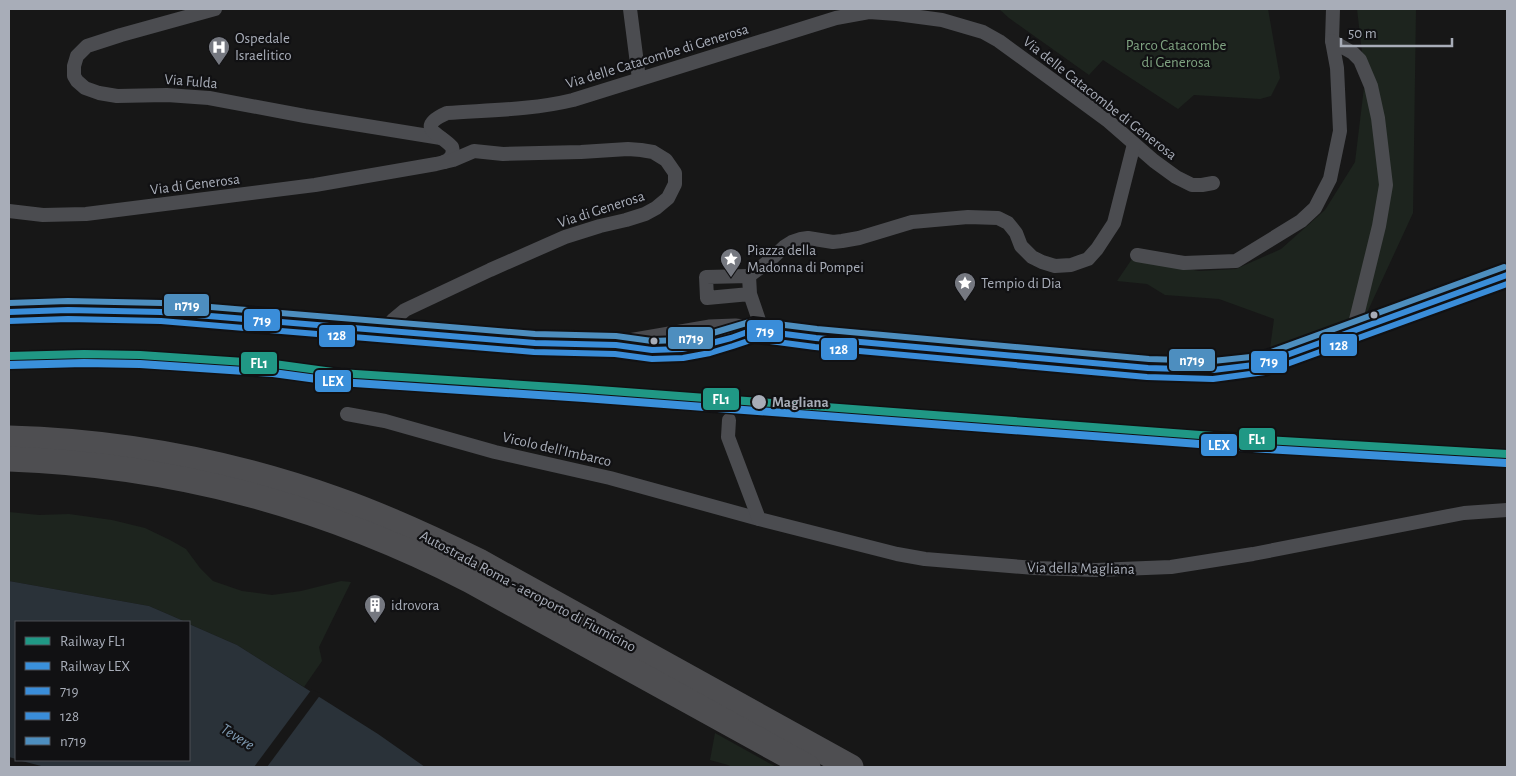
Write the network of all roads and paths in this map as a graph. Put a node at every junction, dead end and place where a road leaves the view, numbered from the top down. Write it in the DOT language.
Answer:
graph roads {
  1 [pos="215,9"];
  2 [pos="630,9"];
  3 [pos="1334,9"];
  4 [pos="1332,41"];
  5 [pos="639,79"];
  6 [pos="437,136"];
  7 [pos="1134,144"];
  8 [pos="474,151"];
  9 [pos="444,162"];
  10 [pos="1213,183"];
  11 [pos="9,211"];
  12 [pos="1137,255"];
  13 [pos="1507,275"];
  14 [pos="749,276"];
  15 [pos="750,294"];
  16 [pos="9,312"];
  17 [pos="384,330"];
  18 [pos="758,331"];
  19 [pos="1352,332"];
  20 [pos="347,414"];
  21 [pos="729,420"];
  22 [pos="9,438"];
  23 [pos="9,459"];
  24 [pos="331,508"];
  25 [pos="1507,510"];
  26 [pos="759,519"];
  27 [pos="808,767"];
  28 [pos="851,767"];
  1 -- 6 [label="street, Via Fulda"];
  2 -- 5 [label="street"];
  3 -- 4 [label="street"];
  4 -- 12 [label="street"];
  4 -- 19 [label="street"];
  5 -- 6 [label="street, Via delle Catacombe di Generosa"];
  5 -- 7 [label="street, Via delle Catacombe di Generosa"];
  6 -- 8 [label="street, Via Fulda"];
  6 -- 9 [label="street"];
  7 -- 10 [label="street, Via delle Catacombe di Generosa"];
  7 -- 14 [label="street"];
  8 -- 9 [label="street, Via di Generosa"];
  8 -- 17 [label="street, Via di Generosa"];
  9 -- 11 [label="street, Via di Generosa"];
  13 -- 19 [label="main road"];
  14 -- 15 [label="street"];
  14 -- 15 [label="street"];
  15 -- 18 [label="street"];
  16 -- 17 [label="main road"];
  17 -- 18 [label="main road"];
  18 -- 19 [label="main road"];
  20 -- 26 [label="street, Vicolo dell'Imbarco"];
  21 -- 26 [label="street"];
  22 -- 24 [label="highway, Autostrada Roma - aeroporto di Fiumicino"];
  23 -- 24 [label="highway, Autostrada Roma - aeroporto di Fiumicino"];
  24 -- 27 [label="highway, Autostrada Roma - aeroporto di Fiumicino"];
  24 -- 28 [label="highway, Autostrada Roma - aeroporto di Fiumicino"];
  25 -- 26 [label="street, Via della Magliana"];
}
